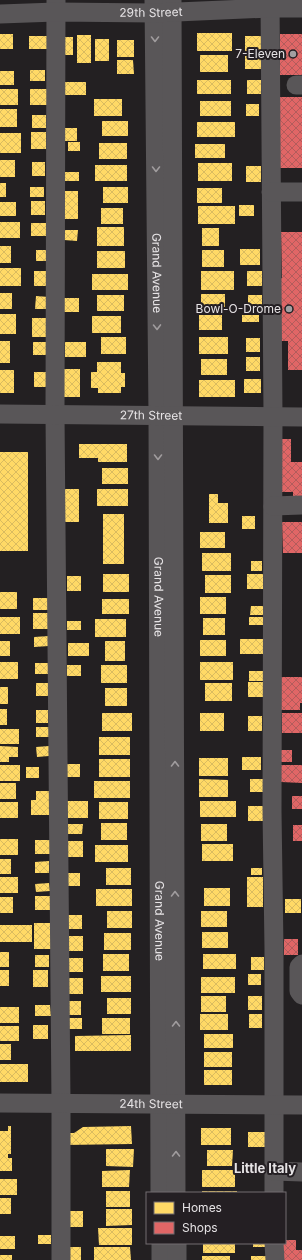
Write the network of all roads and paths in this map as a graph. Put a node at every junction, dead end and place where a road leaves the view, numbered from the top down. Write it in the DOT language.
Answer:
graph roads {
  1 [pos="270,4"];
  2 [pos="56,6"];
  3 [pos="163,6"];
  4 [pos="302,8"];
  5 [pos="0,14"];
  6 [pos="271,192"];
  7 [pos="302,192"];
  8 [pos="0,414"];
  9 [pos="56,414"];
  10 [pos="166,415"];
  11 [pos="273,416"];
  12 [pos="302,417"];
  13 [pos="302,505"];
  14 [pos="273,506"];
  15 [pos="302,964"];
  16 [pos="302,995"];
  17 [pos="0,1103"];
  18 [pos="61,1103"];
  19 [pos="168,1104"];
  20 [pos="273,1104"];
  21 [pos="302,1105"];
  22 [pos="274,1171"];
  23 [pos="302,1172"];
  24 [pos="160,1192"];
  25 [pos="176,1192"];
  26 [pos="274,1192"];
  27 [pos="160,1244"];
  28 [pos="177,1244"];
  29 [pos="274,1244"];
  30 [pos="61,1260"];
  31 [pos="161,1260"];
  32 [pos="177,1260"];
  33 [pos="274,1260"];
  1 -- 3 [label="street, 29th Street"];
  1 -- 4 [label="street, 29th Street"];
  1 -- 6 [label="street"];
  2 -- 3 [label="street, 29th Street"];
  2 -- 5 [label="street, 29th Street"];
  2 -- 9 [label="street"];
  3 -- 10 [label="street, Grand Avenue"];
  6 -- 7 [label="street"];
  6 -- 11 [label="street"];
  8 -- 9 [label="street, 27th Street"];
  9 -- 10 [label="street, 27th Street"];
  9 -- 18 [label="street"];
  10 -- 11 [label="street, 27th Street"];
  10 -- 19 [label="street, Grand Avenue"];
  11 -- 12 [label="street, 27th Street"];
  11 -- 14 [label="street"];
  13 -- 14 [label="street"];
  14 -- 20 [label="street"];
  15 -- 16 [label="street"];
  17 -- 18 [label="street, 24th Street"];
  18 -- 19 [label="street, 24th Street"];
  18 -- 30 [label="street"];
  19 -- 20 [label="street, 24th Street"];
  19 -- 24 [label="street"];
  25 -- 19 [label="street, one-way"];
  20 -- 21 [label="street, 24th Street"];
  20 -- 22 [label="street"];
  22 -- 23 [label="street"];
  22 -- 26 [label="street"];
  27 -- 31 [label="street"];
  28 -- 32 [label="street"];
  29 -- 33 [label="street"];
}
